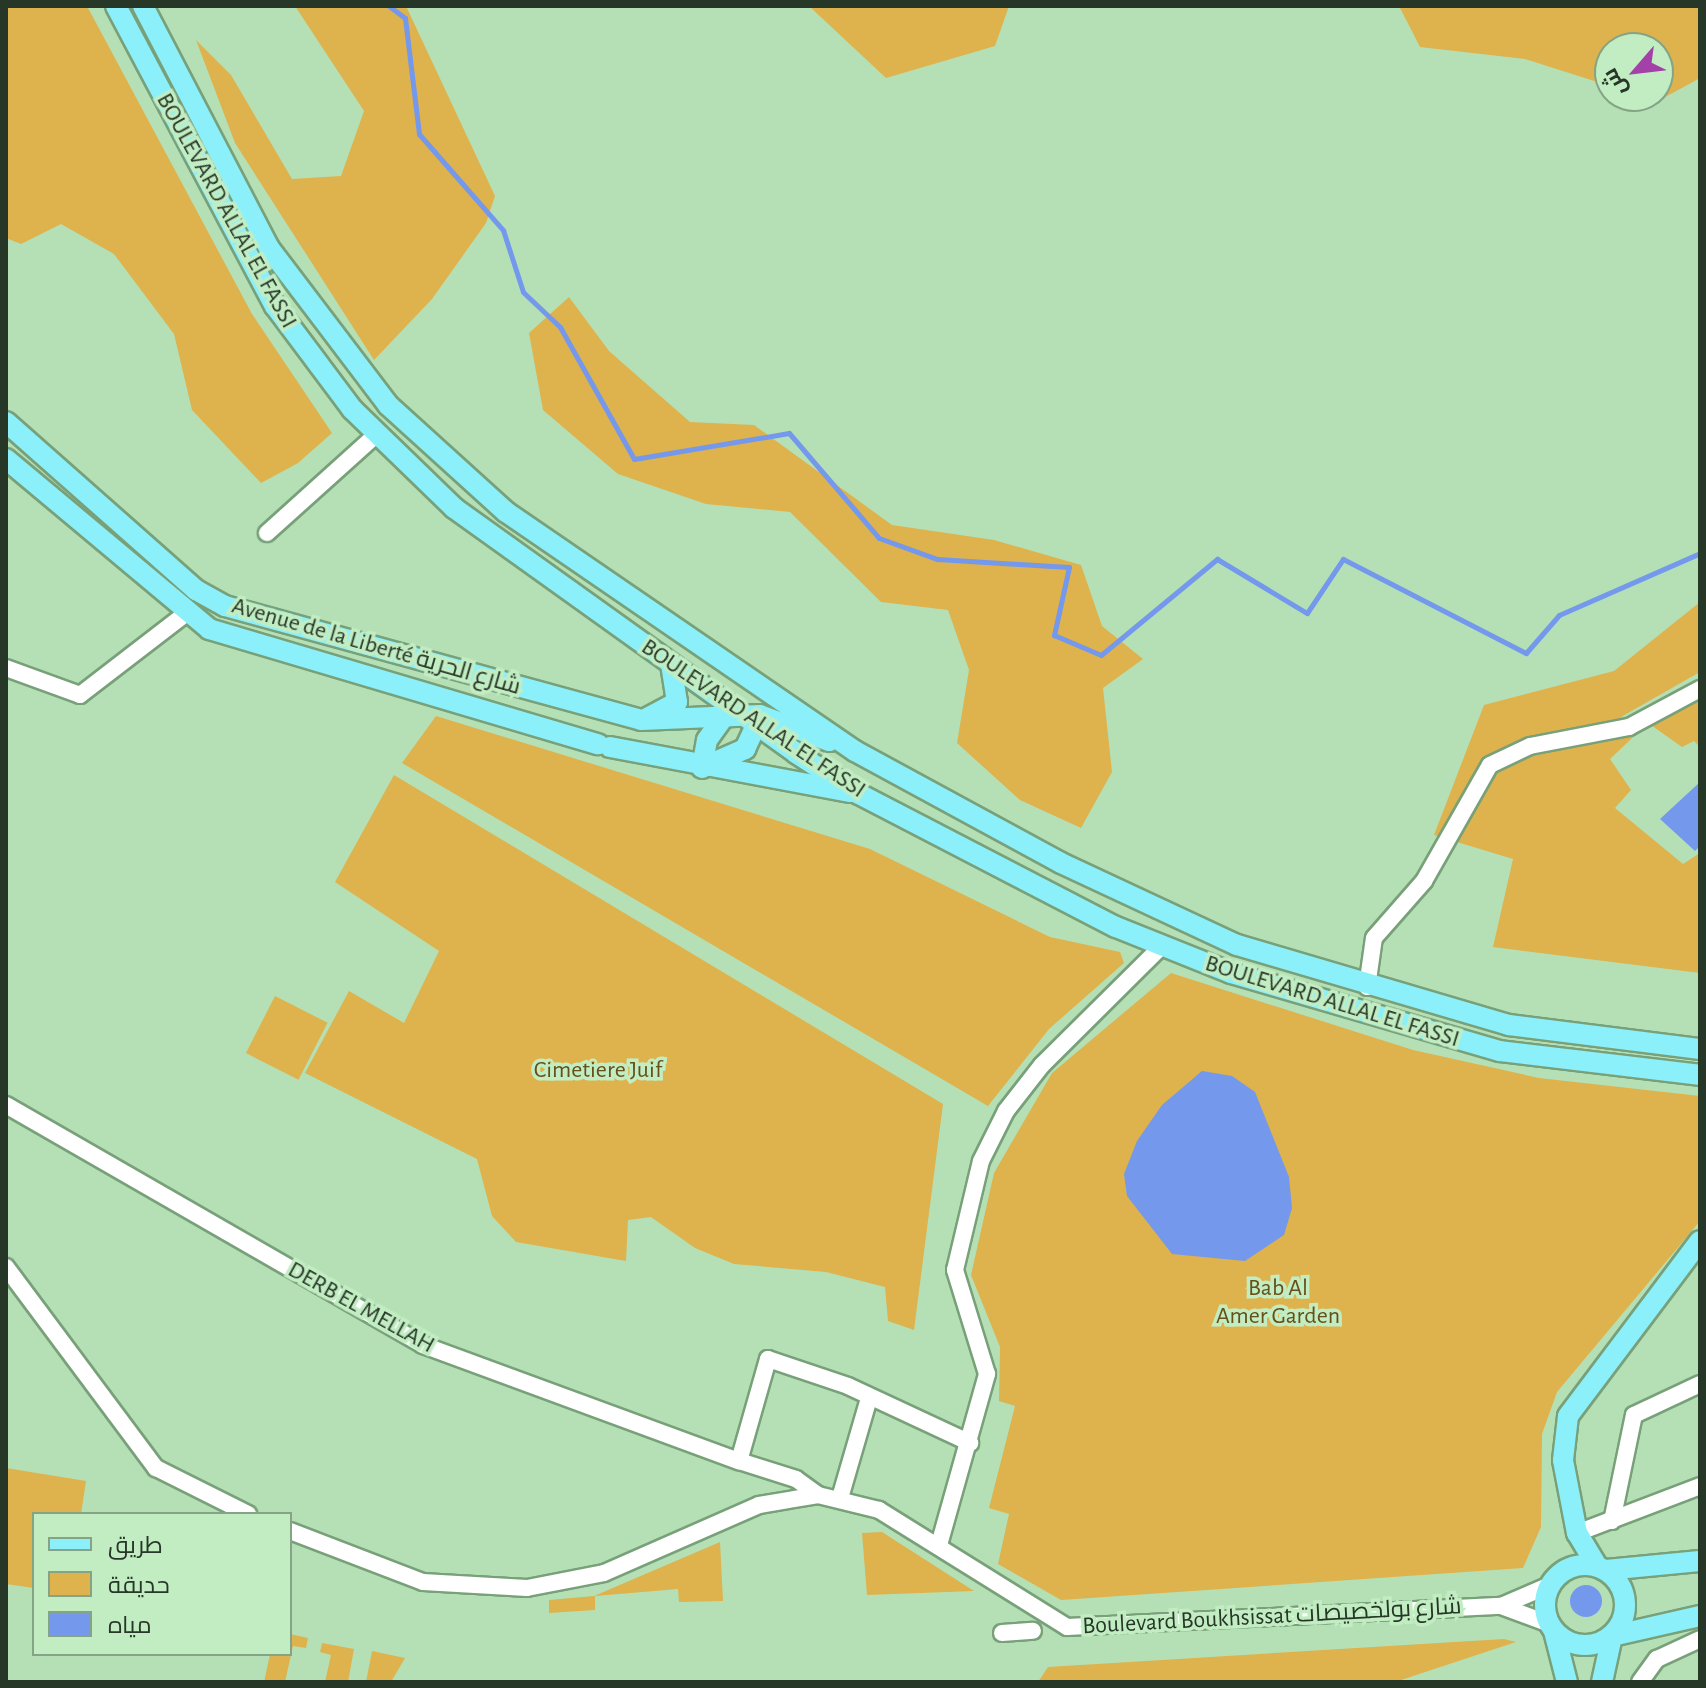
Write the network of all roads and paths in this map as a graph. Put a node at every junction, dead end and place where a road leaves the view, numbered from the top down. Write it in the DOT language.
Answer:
graph roads {
  1 [pos="116,6"];
  2 [pos="143,6"];
  3 [pos="377,392"];
  4 [pos="352,409"];
  5 [pos="6,422"];
  6 [pos="376,435"];
  7 [pos="6,459"];
  8 [pos="267,533"];
  9 [pos="184,615"];
  10 [pos="668,660"];
  11 [pos="6,668"];
  12 [pos="749,677"];
  13 [pos="1700,689"];
  14 [pos="746,718"];
  15 [pos="641,720"];
  16 [pos="855,751"];
  17 [pos="702,768"];
  18 [pos="859,794"];
  19 [pos="1161,947"];
  20 [pos="1367,987"];
  21 [pos="1700,1049"];
  22 [pos="1700,1075"];
  23 [pos="6,1105"];
  24 [pos="1700,1241"];
  25 [pos="6,1267"];
  26 [pos="1700,1384"];
  27 [pos="869,1398"];
  28 [pos="970,1443"];
  29 [pos="739,1461"];
  30 [pos="1700,1486"];
  31 [pos="818,1495"];
  32 [pos="840,1498"];
  33 [pos="244,1512"];
  34 [pos="1612,1521"];
  35 [pos="292,1532"];
  36 [pos="1577,1533"];
  37 [pos="939,1545"];
  38 [pos="1700,1561"];
  39 [pos="1601,1568"];
  40 [pos="1554,1580"];
  41 [pos="1501,1606"];
  42 [pos="1700,1616"];
  43 [pos="1552,1627"];
  44 [pos="1033,1631"];
  45 [pos="1002,1633"];
  46 [pos="1612,1636"];
  47 [pos="1700,1639"];
  48 [pos="1567,1682"];
  49 [pos="1602,1682"];
  50 [pos="1640,1682"];
  1 -- 4 [label="main road, BOULEVARD ALLAL EL FASSI"];
  2 -- 3 [label="main road, BOULEVARD ALLAL EL FASSI"];
  3 -- 4 [label="main road"];
  3 -- 12 [label="main road, BOULEVARD ALLAL EL FASSI"];
  4 -- 6 [label="main road, BOULEVARD ALLAL EL FASSI"];
  5 -- 15 [label="main road, Avenue de la Liberté شارع الحرية"];
  6 -- 8 [label="street"];
  6 -- 10 [label="main road, BOULEVARD ALLAL EL FASSI"];
  7 -- 9 [label="main road, Avenue de la Liberté شارع الحرية"];
  9 -- 11 [label="street"];
  9 -- 17 [label="main road, Avenue de la Liberté شارع الحرية"];
  10 -- 14 [label="main road, BOULEVARD ALLAL EL FASSI"];
  10 -- 15 [label="main road"];
  12 -- 14 [label="main road"];
  12 -- 16 [label="main road, BOULEVARD ALLAL EL FASSI"];
  13 -- 20 [label="street"];
  14 -- 15 [label="main road, Avenue de la Liberté شارع الحرية"];
  14 -- 16 [label="main road, Avenue de la Liberté شارع الحرية"];
  14 -- 17 [label="main road"];
  14 -- 17 [label="main road"];
  14 -- 18 [label="main road, BOULEVARD ALLAL EL FASSI"];
  16 -- 20 [label="main road, BOULEVARD ALLAL EL FASSI"];
  17 -- 18 [label="main road, Avenue de la Liberté شارع الحرية"];
  18 -- 19 [label="main road, BOULEVARD ALLAL EL FASSI"];
  19 -- 22 [label="main road, BOULEVARD ALLAL EL FASSI"];
  19 -- 28 [label="street"];
  20 -- 21 [label="main road, BOULEVARD ALLAL EL FASSI"];
  23 -- 29 [label="street, DERB EL MELLAH"];
  24 -- 36 [label="main road"];
  25 -- 33 [label="street"];
  26 -- 34 [label="street"];
  27 -- 28 [label="street"];
  27 -- 29 [label="street"];
  27 -- 32 [label="street"];
  28 -- 37 [label="street"];
  29 -- 31 [label="street, DERB EL MELLAH"];
  30 -- 34 [label="street"];
  31 -- 32 [label="street, Boulevard Boukhsissat شارع بولخصيصات"];
  31 -- 35 [label="street, Boulevard Boukhsissat شارع بولخصيصات"];
  32 -- 37 [label="street, Boulevard Boukhsissat شارع بولخصيصات"];
  34 -- 36 [label="street"];
  36 -- 39 [label="main road"];
  36 -- 40 [label="main road"];
  37 -- 41 [label="street, Boulevard Boukhsissat شارع بولخصيصات"];
  38 -- 39 [label="main road"];
  39 -- 40 [label="main road"];
  39 -- 46 [label="main road"];
  40 -- 41 [label="street"];
  40 -- 43 [label="main road"];
  41 -- 43 [label="street"];
  42 -- 46 [label="main road"];
  43 -- 46 [label="main road"];
  43 -- 48 [label="main road"];
  44 -- 45 [label="street"];
  46 -- 49 [label="main road"];
  47 -- 50 [label="street"];
}
